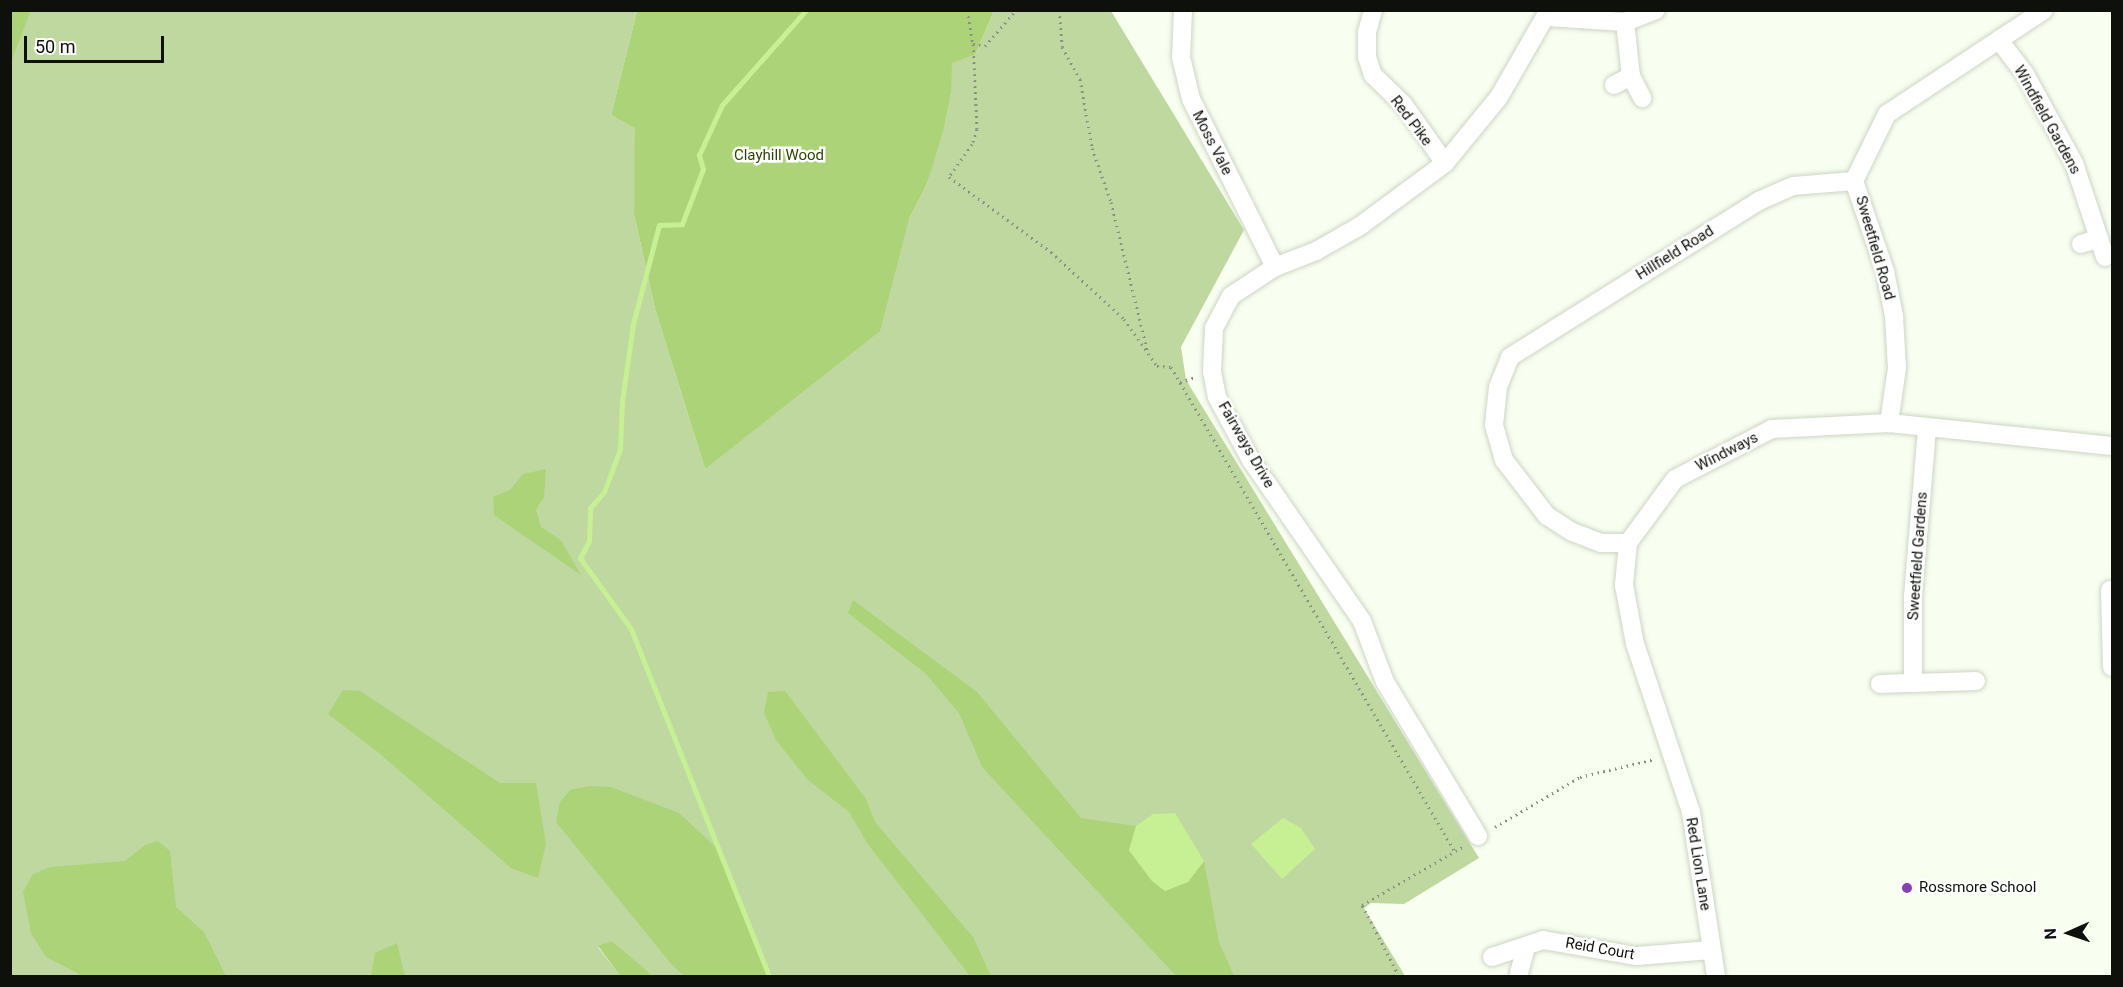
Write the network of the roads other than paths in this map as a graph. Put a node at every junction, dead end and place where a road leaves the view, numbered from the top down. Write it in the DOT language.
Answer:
graph roads {
  1 [pos="1183,10"];
  2 [pos="1373,10"];
  3 [pos="1656,10"];
  4 [pos="2044,10"];
  5 [pos="1548,14"];
  6 [pos="1625,22"];
  7 [pos="1999,40"];
  8 [pos="1631,76"];
  9 [pos="1614,85"];
  10 [pos="1642,98"];
  11 [pos="1445,163"];
  12 [pos="1854,181"];
  13 [pos="2099,238"];
  14 [pos="2081,244"];
  15 [pos="2105,257"];
  16 [pos="1275,267"];
  17 [pos="1889,423"];
  18 [pos="1927,429"];
  19 [pos="2112,446"];
  20 [pos="1628,543"];
  21 [pos="2110,590"];
  22 [pos="2112,668"];
  23 [pos="1976,681"];
  24 [pos="1913,682"];
  25 [pos="1880,684"];
  26 [pos="1478,836"];
  27 [pos="1526,946"];
  28 [pos="1712,950"];
  29 [pos="1492,957"];
  30 [pos="1519,973"];
  31 [pos="1716,976"];
  1 -- 16 [label="street, Moss Vale"];
  2 -- 11 [label="street, Red Pike"];
  3 -- 6 [label="street"];
  4 -- 7 [label="street"];
  5 -- 6 [label="street"];
  5 -- 11 [label="street, Fairways Drive"];
  6 -- 8 [label="street"];
  7 -- 12 [label="street"];
  7 -- 13 [label="street, Windfield Gardens"];
  8 -- 9 [label="street"];
  8 -- 10 [label="street"];
  11 -- 16 [label="street, Fairways Drive"];
  12 -- 17 [label="street, Sweetfield Road"];
  12 -- 20 [label="street, Hillfield Road"];
  13 -- 14 [label="street"];
  13 -- 15 [label="street, Windfield Gardens"];
  16 -- 26 [label="street, Fairways Drive"];
  17 -- 18 [label="street, Windways"];
  17 -- 20 [label="street, Windways"];
  18 -- 19 [label="street, Windways"];
  18 -- 24 [label="street, Sweetfield Gardens"];
  20 -- 28 [label="street, Red Lion Lane"];
  21 -- 22 [label="street"];
  23 -- 24 [label="street"];
  24 -- 25 [label="street"];
  27 -- 28 [label="street, Reid Court"];
  27 -- 29 [label="street, Reid Court"];
  27 -- 30 [label="street"];
  28 -- 31 [label="street, Red Lion Lane"];
}
